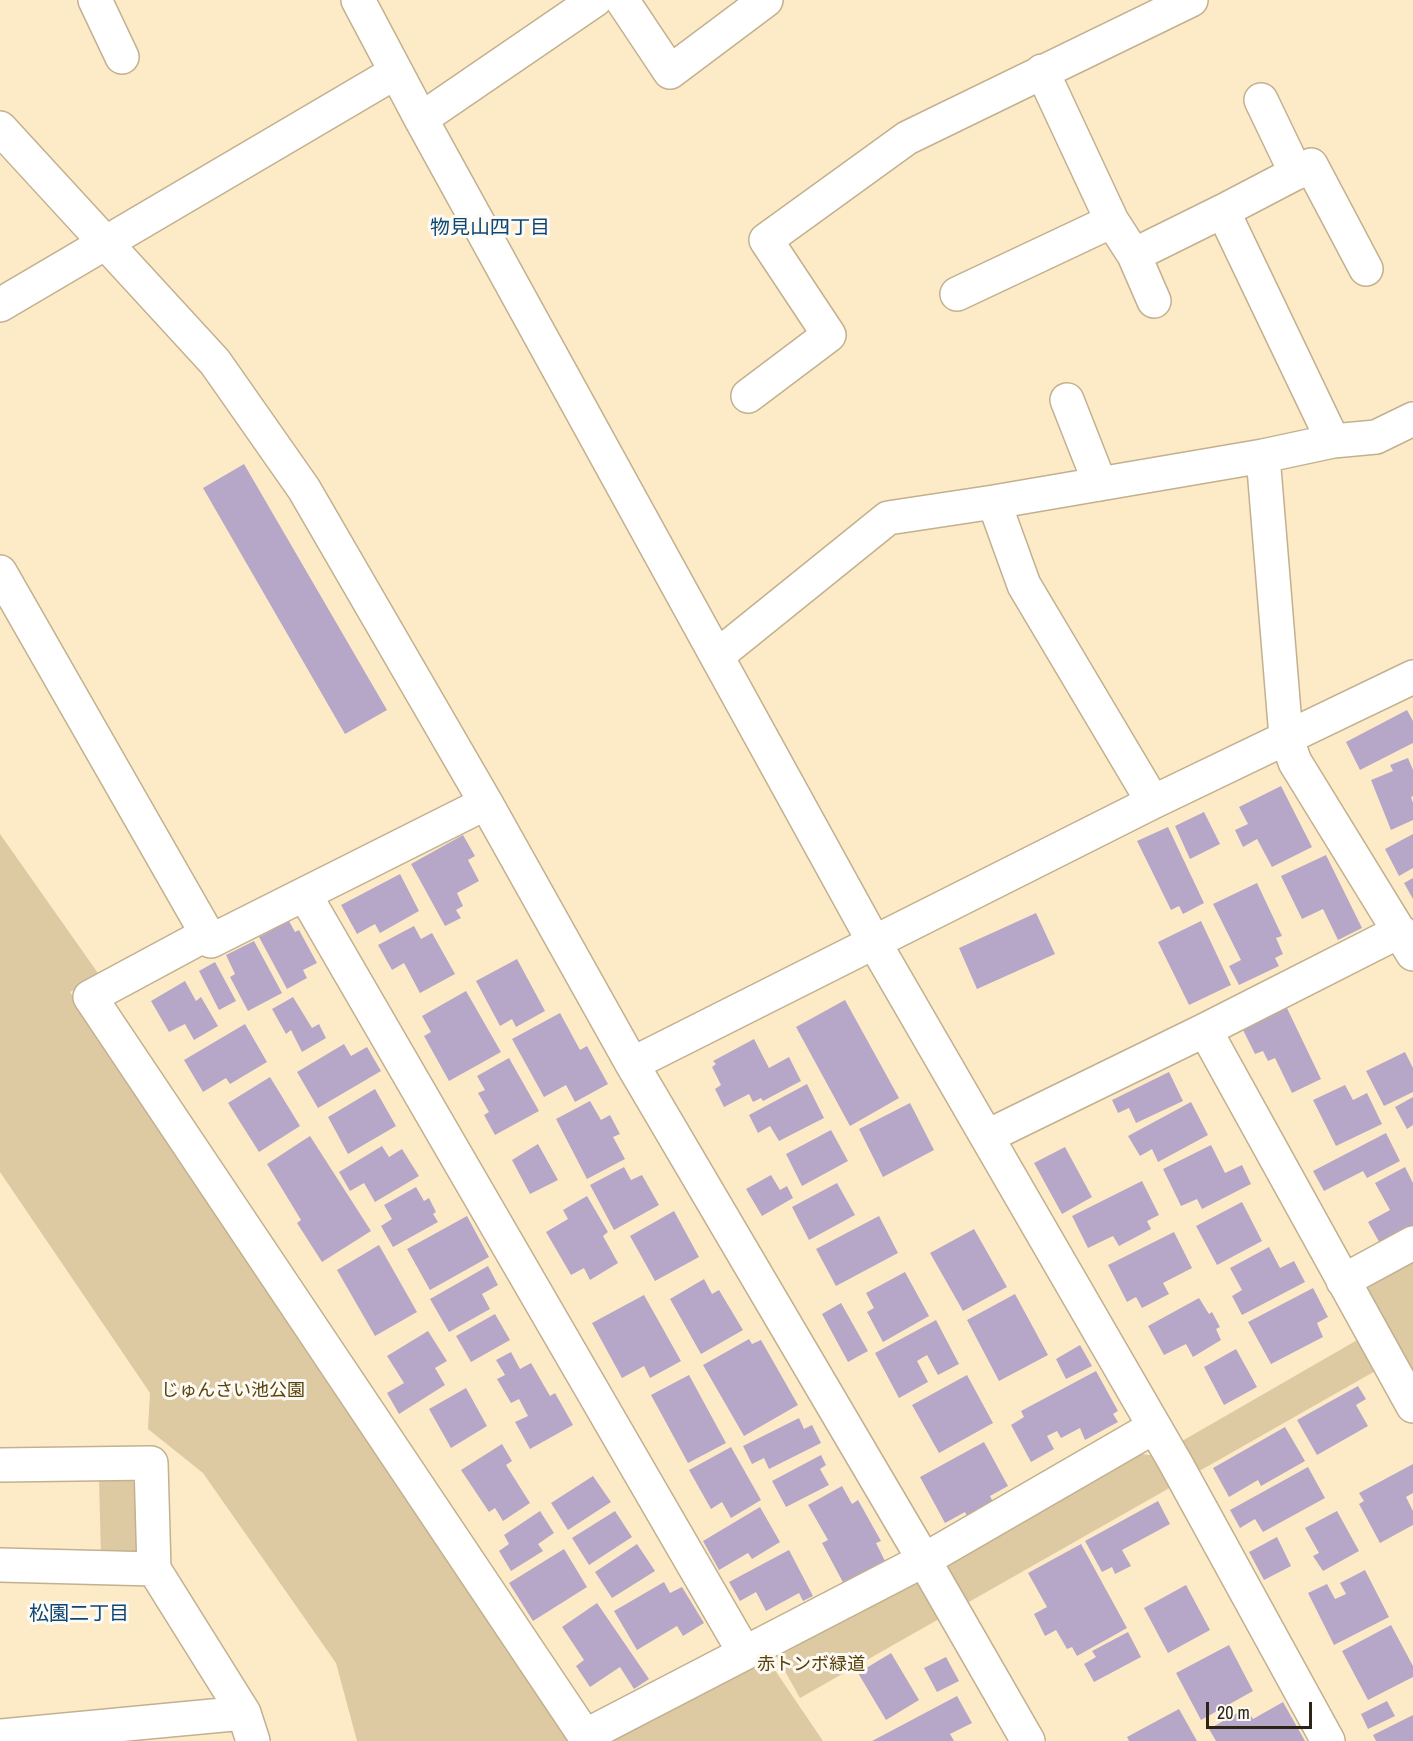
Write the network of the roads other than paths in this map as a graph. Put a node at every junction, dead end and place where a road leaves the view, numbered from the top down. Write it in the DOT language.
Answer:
graph roads {
  1 [pos="95,0"];
  2 [pos="358,0"];
  3 [pos="595,0"];
  4 [pos="622,0"];
  5 [pos="766,0"];
  6 [pos="1191,0"];
  7 [pos="122,57"];
  8 [pos="1042,71"];
  9 [pos="396,72"];
  10 [pos="1261,100"];
  11 [pos="421,119"];
  12 [pos="0,129"];
  13 [pos="1296,173"];
  14 [pos="1222,211"];
  15 [pos="1112,221"];
  16 [pos="105,244"];
  17 [pos="1134,255"];
  18 [pos="1366,269"];
  19 [pos="957,294"];
  20 [pos="1154,301"];
  21 [pos="0,305"];
  22 [pos="748,396"];
  23 [pos="1067,400"];
  24 [pos="1413,419"];
  25 [pos="1333,441"];
  26 [pos="1263,456"];
  27 [pos="1100,484"];
  28 [pos="994,502"];
  29 [pos="0,572"];
  30 [pos="717,656"];
  31 [pos="1413,677"];
  32 [pos="1286,737"];
  33 [pos="1153,802"];
  34 [pos="486,803"];
  35 [pos="305,895"];
  36 [pos="207,933"];
  37 [pos="1408,940"];
  38 [pos="874,942"];
  39 [pos="1205,1030"];
  40 [pos="632,1064"];
  41 [pos="988,1136"];
  42 [pos="1413,1243"];
  43 [pos="1343,1281"];
  44 [pos="1413,1406"];
  45 [pos="1154,1427"];
  46 [pos="0,1465"];
  47 [pos="924,1560"];
  48 [pos="0,1565"];
  49 [pos="154,1569"];
  50 [pos="744,1652"];
  51 [pos="249,1727"];
  52 [pos="0,1736"];
  53 [pos="1028,1741"];
  54 [pos="1328,1741"];
  1 -- 7 [label="street"];
  2 -- 9 [label="street"];
  3 -- 11 [label="street"];
  4 -- 5 [label="street"];
  6 -- 8 [label="street"];
  8 -- 15 [label="street"];
  8 -- 22 [label="street"];
  9 -- 11 [label="street"];
  9 -- 16 [label="street"];
  10 -- 13 [label="street"];
  11 -- 30 [label="street"];
  12 -- 16 [label="street"];
  13 -- 14 [label="street"];
  13 -- 18 [label="street"];
  14 -- 17 [label="street"];
  14 -- 25 [label="street"];
  15 -- 17 [label="street"];
  15 -- 19 [label="street"];
  16 -- 21 [label="street"];
  16 -- 34 [label="street"];
  17 -- 20 [label="street"];
  23 -- 27 [label="street"];
  24 -- 25 [label="street"];
  25 -- 26 [label="street"];
  26 -- 27 [label="street"];
  26 -- 32 [label="street"];
  27 -- 28 [label="street"];
  28 -- 30 [label="street"];
  28 -- 33 [label="street"];
  29 -- 36 [label="street"];
  30 -- 38 [label="street"];
  31 -- 32 [label="street"];
  32 -- 33 [label="street"];
  32 -- 37 [label="street"];
  33 -- 38 [label="street"];
  34 -- 35 [label="street"];
  34 -- 40 [label="street"];
  35 -- 36 [label="street"];
  35 -- 50 [label="street"];
  36 -- 50 [label="street"];
  37 -- 39 [label="street"];
  38 -- 40 [label="street"];
  38 -- 41 [label="street"];
  39 -- 41 [label="street"];
  39 -- 43 [label="street"];
  40 -- 47 [label="street"];
  41 -- 45 [label="street"];
  42 -- 43 [label="street"];
  43 -- 44 [label="street"];
  45 -- 47 [label="street"];
  45 -- 54 [label="street"];
  46 -- 49 [label="street"];
  47 -- 50 [label="street"];
  47 -- 53 [label="street"];
  48 -- 49 [label="street"];
  49 -- 51 [label="street"];
  51 -- 52 [label="street"];
}
